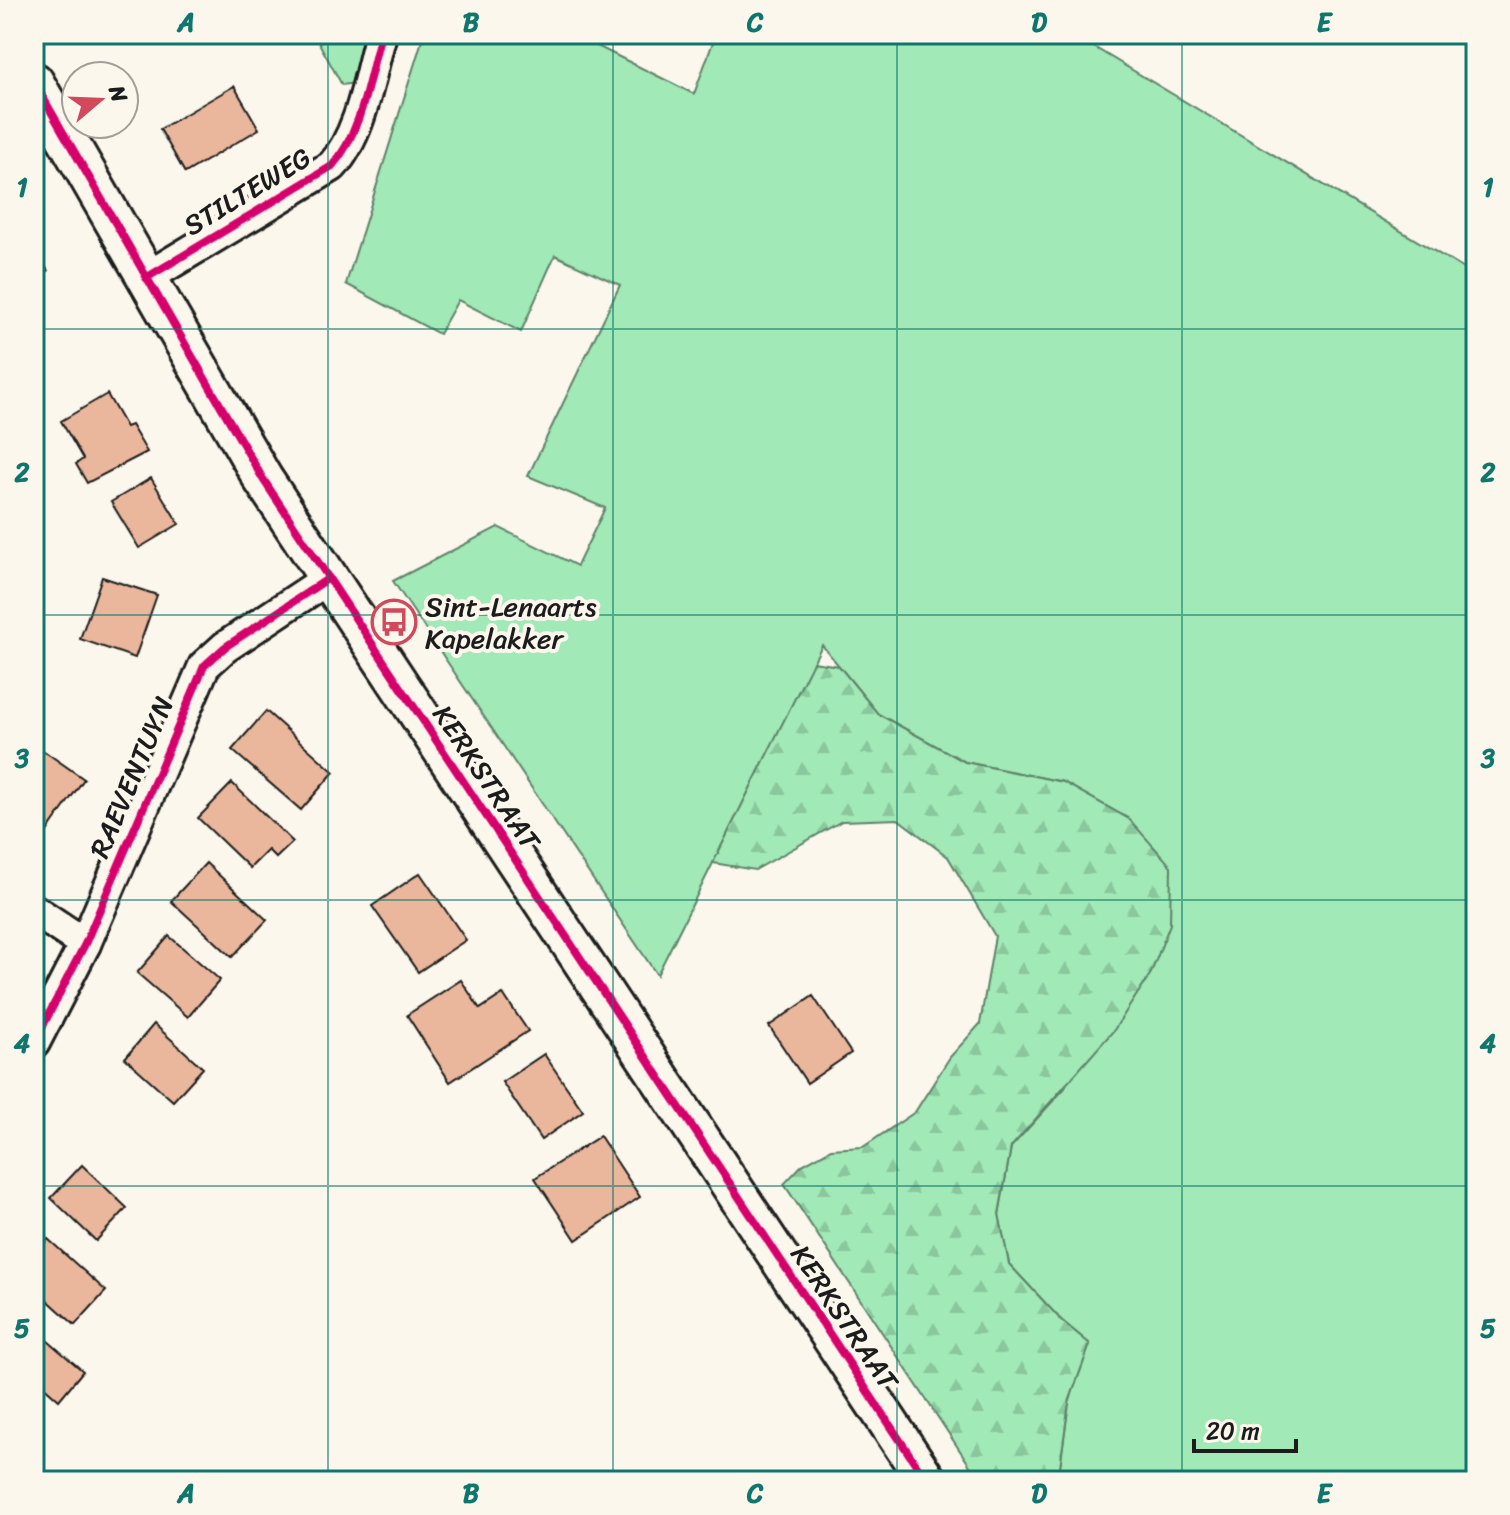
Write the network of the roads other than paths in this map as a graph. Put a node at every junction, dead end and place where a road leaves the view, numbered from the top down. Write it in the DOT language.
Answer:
graph roads {
  1 [pos="381,34"];
  2 [pos="34,82"];
  3 [pos="146,278"];
  4 [pos="329,578"];
  5 [pos="34,910"];
  6 [pos="85,944"];
  7 [pos="34,1043"];
  8 [pos="927,1481"];
  1 -- 3 [label="street, STILTEWEG"];
  2 -- 3 [label="street, KERKSTRAAT"];
  3 -- 4 [label="street, KERKSTRAAT"];
  4 -- 6 [label="street, RAEVENTUYN"];
  4 -- 8 [label="street, KERKSTRAAT"];
  5 -- 6 [label="street"];
  6 -- 7 [label="street, RAEVENTUYN"];
}
